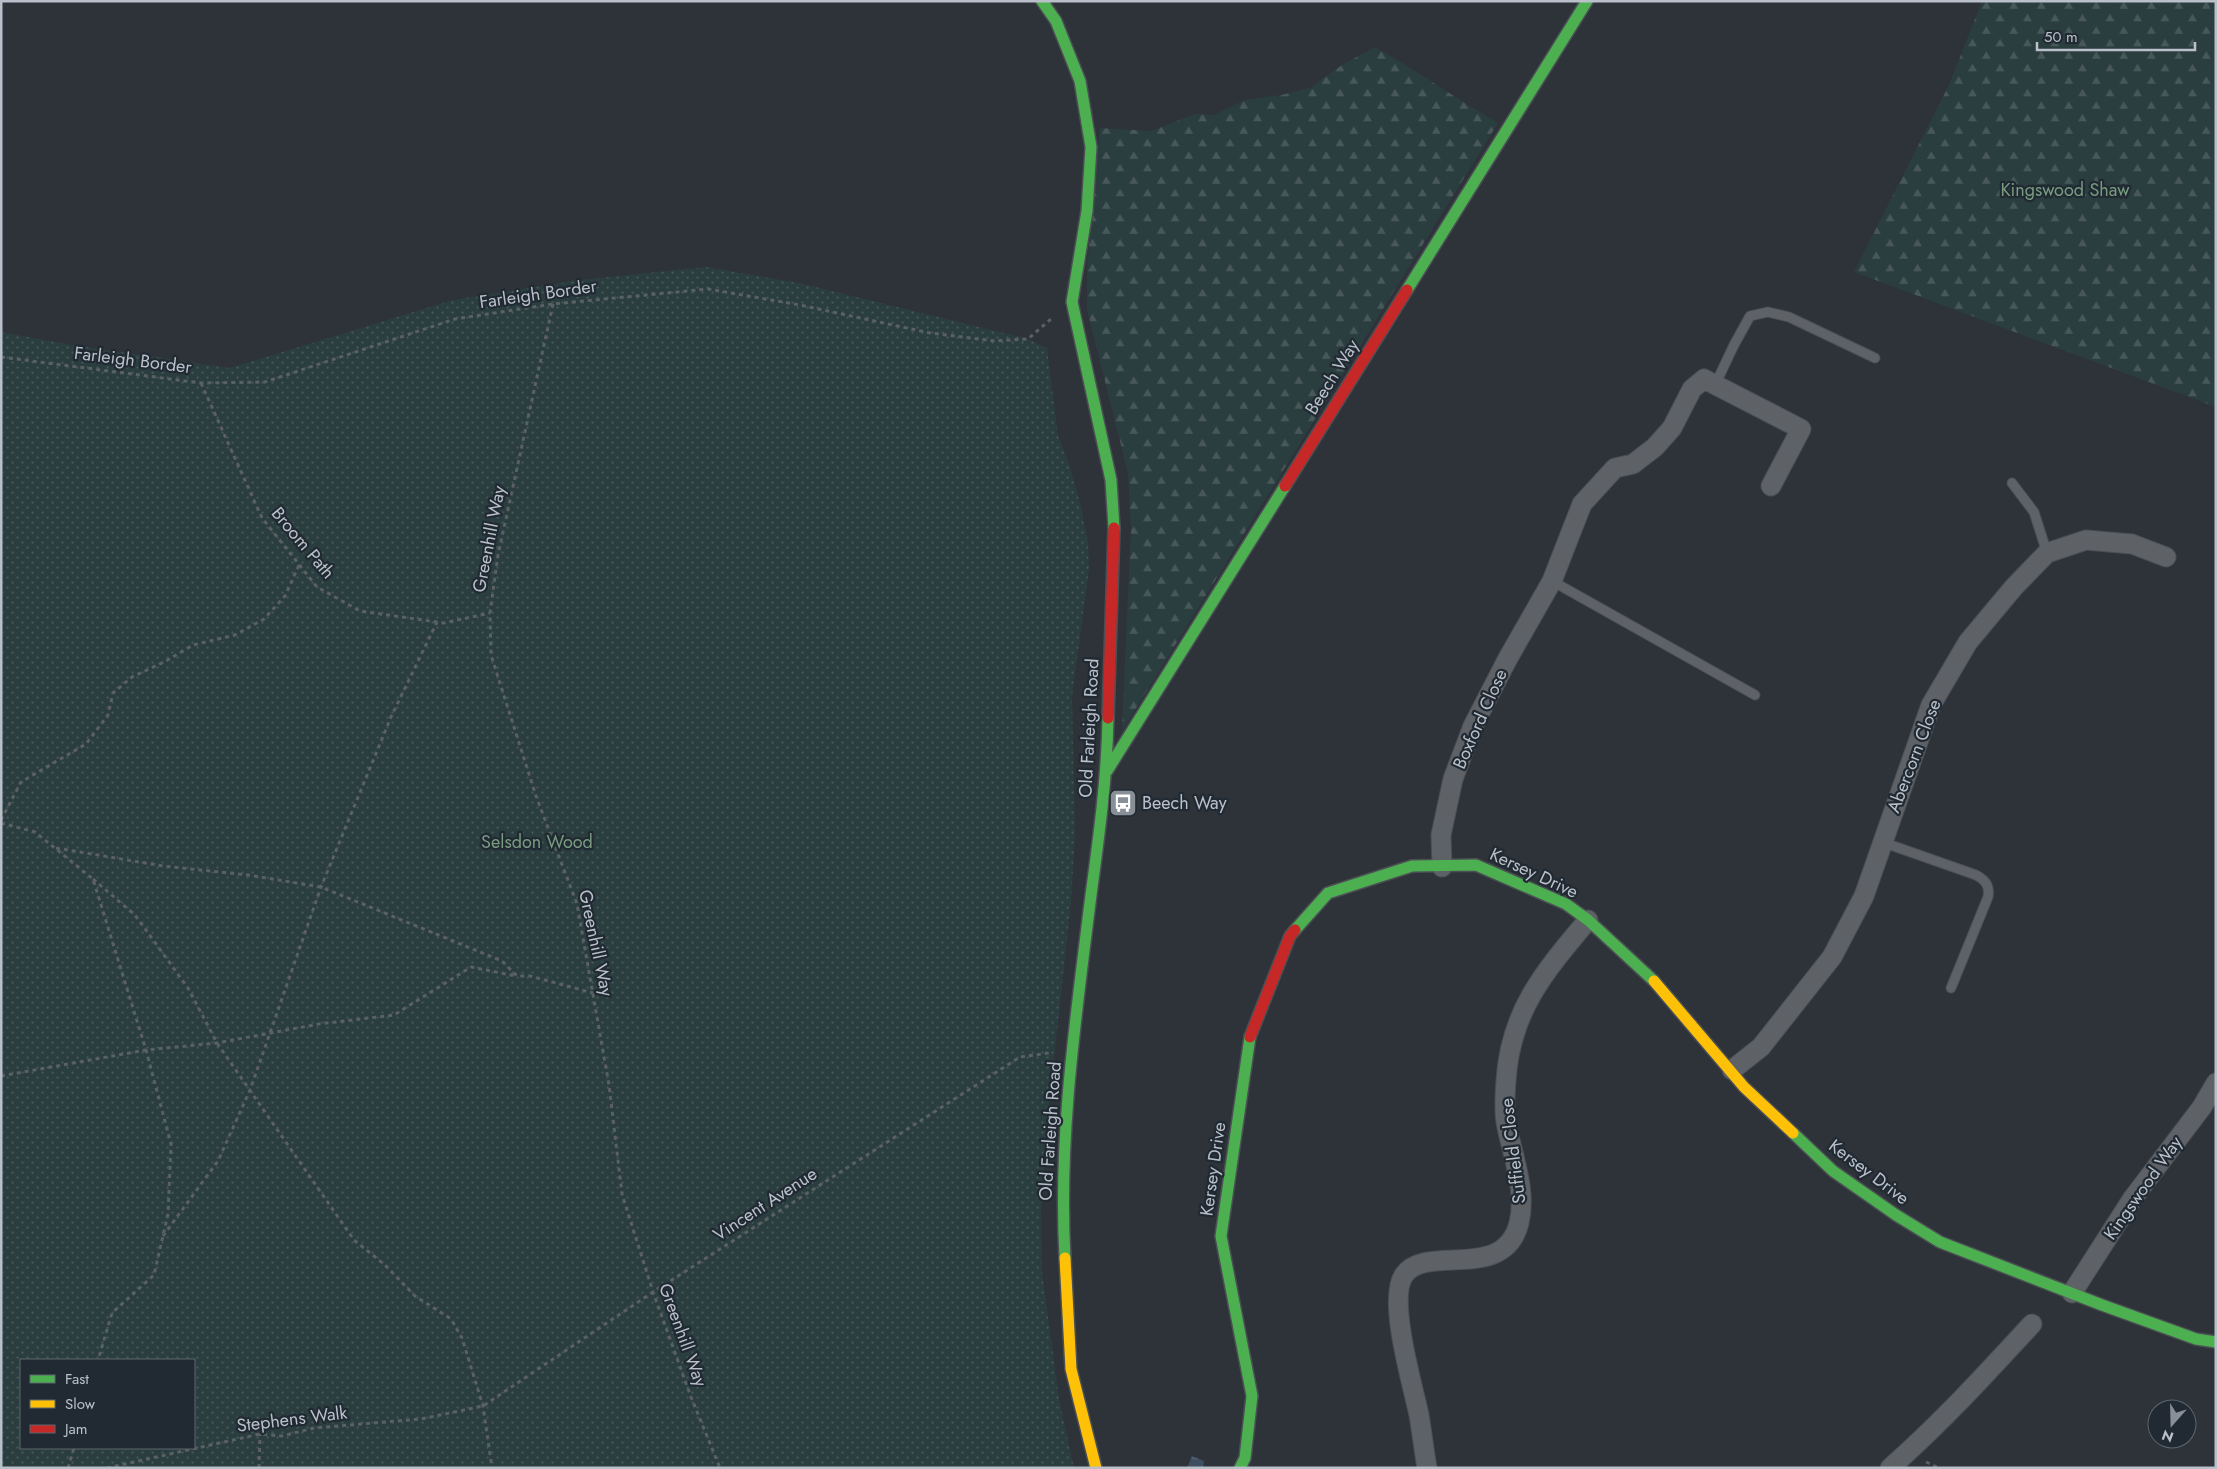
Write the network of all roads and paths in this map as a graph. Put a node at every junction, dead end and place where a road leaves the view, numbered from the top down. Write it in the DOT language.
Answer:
graph roads {
  1 [pos="1042,1"];
  2 [pos="1587,1"];
  3 [pos="1072,302"];
  4 [pos="553,304"];
  5 [pos="1,357"];
  6 [pos="1875,358"];
  7 [pos="201,382"];
  8 [pos="1715,385"];
  9 [pos="2012,483"];
  10 [pos="1771,486"];
  11 [pos="2047,553"];
  12 [pos="2166,557"];
  13 [pos="299,565"];
  14 [pos="1552,581"];
  15 [pos="490,613"];
  16 [pos="437,622"];
  17 [pos="1755,695"];
  18 [pos="1107,771"];
  19 [pos="1,822"];
  20 [pos="1882,842"];
  21 [pos="56,848"];
  22 [pos="1442,867"];
  23 [pos="93,879"];
  24 [pos="321,887"];
  25 [pos="1588,920"];
  26 [pos="516,976"];
  27 [pos="1951,988"];
  28 [pos="593,993"];
  29 [pos="270,1033"];
  30 [pos="216,1043"];
  31 [pos="1072,1049"];
  32 [pos="146,1050"];
  33 [pos="1732,1070"];
  34 [pos="1,1076"];
  35 [pos="2216,1083"];
  36 [pos="250,1090"];
  37 [pos="163,1236"];
  38 [pos="652,1292"];
  39 [pos="2072,1293"];
  40 [pos="2032,1324"];
  41 [pos="2216,1342"];
  42 [pos="98,1359"];
  43 [pos="483,1406"];
  44 [pos="260,1434"];
  45 [pos="195,1448"];
  46 [pos="74,1449"];
  47 [pos="192,1449"];
  48 [pos="68,1468"];
  49 [pos="107,1468"];
  50 [pos="259,1468"];
  51 [pos="492,1468"];
  52 [pos="720,1468"];
  53 [pos="1096,1468"];
  54 [pos="1240,1468"];
  55 [pos="1427,1468"];
  56 [pos="1890,1468"];
  1 -- 3 [label="street, Old Farleigh Road"];
  2 -- 18 [label="street, Beech Way"];
  3 -- 4 [label="path, Farleigh Border"];
  3 -- 18 [label="street, Old Farleigh Road"];
  4 -- 7 [label="path, Farleigh Border"];
  4 -- 15 [label="path, Greenhill Way"];
  5 -- 7 [label="path, Farleigh Border"];
  6 -- 8 [label="lane"];
  7 -- 13 [label="path, Broom Path"];
  8 -- 10 [label="street"];
  8 -- 14 [label="street, Boxford Close"];
  9 -- 11 [label="lane"];
  11 -- 12 [label="street, Abercorn Close"];
  11 -- 20 [label="street, Abercorn Close"];
  13 -- 16 [label="path, Broom Path"];
  13 -- 19 [label="path"];
  14 -- 17 [label="lane"];
  14 -- 22 [label="street, Boxford Close"];
  15 -- 16 [label="path, Broom Path"];
  15 -- 28 [label="path, Greenhill Way"];
  16 -- 24 [label="path"];
  18 -- 31 [label="street, Old Farleigh Road"];
  19 -- 21 [label="path"];
  20 -- 27 [label="lane"];
  20 -- 33 [label="street, Abercorn Close"];
  21 -- 23 [label="path"];
  21 -- 24 [label="path"];
  22 -- 25 [label="street, Kersey Drive"];
  22 -- 54 [label="street, Kersey Drive"];
  23 -- 30 [label="path"];
  23 -- 32 [label="path"];
  24 -- 26 [label="path"];
  24 -- 29 [label="path"];
  25 -- 33 [label="street, Kersey Drive"];
  25 -- 55 [label="street, Suffield Close"];
  26 -- 28 [label="path"];
  26 -- 29 [label="path"];
  28 -- 38 [label="path, Greenhill Way"];
  29 -- 30 [label="path"];
  29 -- 36 [label="path"];
  30 -- 32 [label="path"];
  30 -- 36 [label="path"];
  31 -- 38 [label="path, Vincent Avenue"];
  31 -- 53 [label="street, Old Farleigh Road"];
  32 -- 34 [label="path"];
  32 -- 37 [label="path"];
  33 -- 39 [label="street, Kersey Drive"];
  35 -- 39 [label="street, Kingswood Way"];
  36 -- 37 [label="path"];
  36 -- 43 [label="path"];
  37 -- 42 [label="path"];
  38 -- 43 [label="path, Vincent Avenue"];
  38 -- 52 [label="path, Greenhill Way"];
  39 -- 41 [label="street, Kersey Drive"];
  40 -- 56 [label="street"];
  43 -- 44 [label="path, Stephens Walk"];
  43 -- 51 [label="path"];
  44 -- 45 [label="path, Stephens Walk"];
  44 -- 50 [label="path"];
  46 -- 48 [label="path"];
  47 -- 49 [label="path, Stephens Walk"];
}
